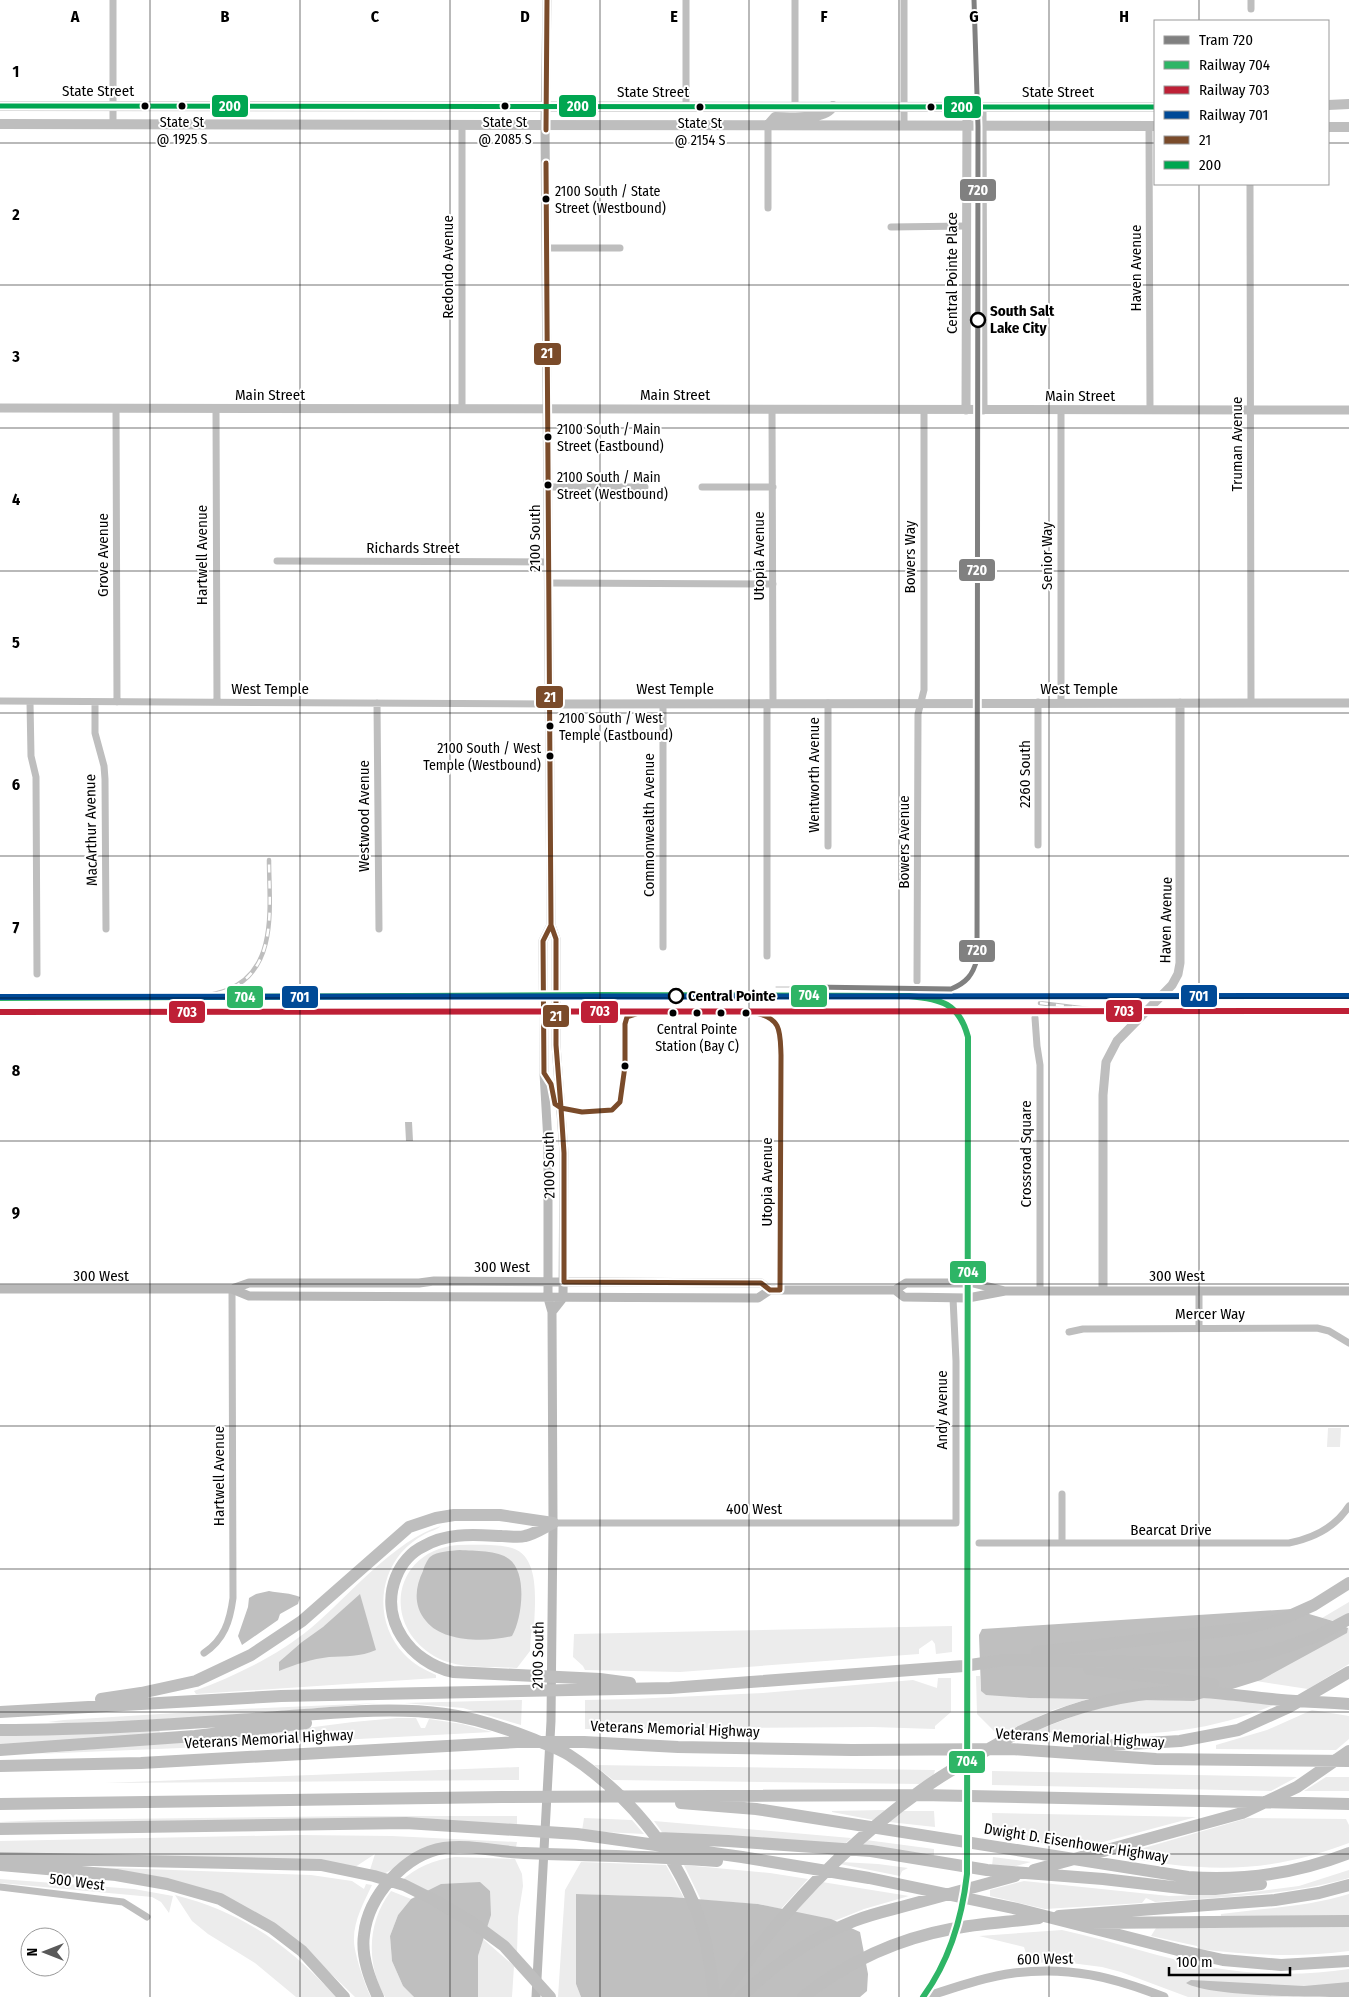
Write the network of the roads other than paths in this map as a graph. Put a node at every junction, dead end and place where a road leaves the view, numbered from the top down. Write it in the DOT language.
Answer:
graph roads {
  1 [pos="113,0"];
  2 [pos="547,0"];
  3 [pos="794,0"];
  4 [pos="904,0"];
  5 [pos="1251,0"];
  6 [pos="686,4"];
  7 [pos="1251,9"];
  8 [pos="1349,104"];
  9 [pos="1329,105"];
  10 [pos="0,106"];
  11 [pos="113,106"];
  12 [pos="686,106"];
  13 [pos="794,106"];
  14 [pos="833,106"];
  15 [pos="546,107"];
  16 [pos="904,107"];
  17 [pos="967,107"];
  18 [pos="982,107"];
  19 [pos="1154,107"];
  20 [pos="0,124"];
  21 [pos="113,124"];
  22 [pos="462,125"];
  23 [pos="546,125"];
  24 [pos="768,125"];
  25 [pos="904,126"];
  26 [pos="967,126"];
  27 [pos="982,126"];
  28 [pos="1152,126"];
  29 [pos="1329,127"];
  30 [pos="1349,127"];
  31 [pos="1250,185"];
  32 [pos="768,208"];
  33 [pos="966,226"];
  34 [pos="891,227"];
  35 [pos="547,248"];
  36 [pos="620,248"];
  37 [pos="0,408"];
  38 [pos="116,408"];
  39 [pos="216,408"];
  40 [pos="462,409"];
  41 [pos="548,409"];
  42 [pos="772,409"];
  43 [pos="924,410"];
  44 [pos="966,410"];
  45 [pos="983,410"];
  46 [pos="1061,410"];
  47 [pos="1150,410"];
  48 [pos="1251,410"];
  49 [pos="1349,410"];
  50 [pos="548,487"];
  51 [pos="702,487"];
  52 [pos="773,487"];
  53 [pos="646,488"];
  54 [pos="276,561"];
  55 [pos="549,562"];
  56 [pos="549,584"];
  57 [pos="773,584"];
  58 [pos="0,701"];
  59 [pos="30,702"];
  60 [pos="95,702"];
  61 [pos="117,702"];
  62 [pos="216,702"];
  63 [pos="1038,702"];
  64 [pos="1062,702"];
  65 [pos="1180,702"];
  66 [pos="377,703"];
  67 [pos="663,703"];
  68 [pos="770,703"];
  69 [pos="828,703"];
  70 [pos="921,703"];
  71 [pos="1251,703"];
  72 [pos="1349,703"];
  73 [pos="550,704"];
  74 [pos="1038,845"];
  75 [pos="828,846"];
  76 [pos="551,925"];
  77 [pos="106,929"];
  78 [pos="378,930"];
  79 [pos="663,947"];
  80 [pos="767,956"];
  81 [pos="37,974"];
  82 [pos="918,981"];
  83 [pos="1035,1018"];
  84 [pos="780,1073"];
  85 [pos="548,1282"];
  86 [pos="564,1282"];
  87 [pos="0,1289"];
  88 [pos="232,1290"];
  89 [pos="770,1290"];
  90 [pos="780,1290"];
  91 [pos="895,1290"];
  92 [pos="1103,1290"];
  93 [pos="1198,1290"];
  94 [pos="1005,1291"];
  95 [pos="1040,1291"];
  96 [pos="1349,1291"];
  97 [pos="548,1298"];
  98 [pos="563,1298"];
  99 [pos="953,1298"];
  100 [pos="552,1312"];
  101 [pos="1199,1327"];
  102 [pos="1069,1332"];
  103 [pos="1349,1343"];
  104 [pos="1062,1494"];
  105 [pos="1349,1506"];
  106 [pos="956,1522"];
  107 [pos="553,1523"];
  108 [pos="979,1543"];
  109 [pos="1062,1543"];
  110 [pos="1349,1583"];
  111 [pos="1349,1619"];
  112 [pos="204,1653"];
  113 [pos="964,1666"];
  114 [pos="1349,1672"];
  115 [pos="581,1684"];
  116 [pos="1324,1702"];
  117 [pos="1349,1704"];
  118 [pos="402,1711"];
  119 [pos="0,1712"];
  120 [pos="14,1712"];
  121 [pos="0,1730"];
  122 [pos="1011,1749"];
  123 [pos="0,1750"];
  124 [pos="1349,1751"];
  125 [pos="1349,1761"];
  126 [pos="0,1766"];
  127 [pos="588,1796"];
  128 [pos="0,1804"];
  129 [pos="1349,1804"];
  130 [pos="0,1829"];
  131 [pos="602,1836"];
  132 [pos="1349,1853"];
  133 [pos="0,1858"];
  134 [pos="0,1865"];
  135 [pos="807,1867"];
  136 [pos="1309,1867"];
  137 [pos="1349,1885"];
  138 [pos="0,1887"];
  139 [pos="146,1917"];
  140 [pos="1349,1920"];
  141 [pos="998,1923"];
  142 [pos="1349,1961"];
  143 [pos="344,1997"];
  144 [pos="378,1997"];
  145 [pos="536,1997"];
  146 [pos="550,1997"];
  147 [pos="714,1997"];
  148 [pos="722,1997"];
  149 [pos="741,1997"];
  150 [pos="803,1997"];
  151 [pos="925,1997"];
  152 [pos="1164,1997"];
  1 -- 11 [label="street"];
  2 -- 15 [label="main road, 2100 South"];
  3 -- 13 [label="street"];
  4 -- 16 [label="street"];
  5 -- 7 [label="street"];
  6 -- 12 [label="street"];
  8 -- 9 [label="main road"];
  10 -- 11 [label="main road, State Street"];
  11 -- 15 [label="main road, State Street"];
  11 -- 21 [label="street"];
  12 -- 13 [label="main road, State Street"];
  12 -- 15 [label="main road, State Street"];
  13 -- 14 [label="main road, State Street"];
  14 -- 16 [label="main road, State Street"];
  14 -- 24 [label="main road"];
  15 -- 23 [label="main road, 2100 South"];
  16 -- 17 [label="main road, State Street"];
  16 -- 25 [label="street"];
  17 -- 18 [label="main road, State Street"];
  17 -- 26 [label="street, Central Pointe Place"];
  18 -- 19 [label="main road, State Street"];
  18 -- 27 [label="street, Central Pointe Place"];
  20 -- 21 [label="main road"];
  21 -- 22 [label="main road"];
  22 -- 23 [label="main road"];
  22 -- 40 [label="street, Redondo Avenue"];
  23 -- 24 [label="main road"];
  23 -- 35 [label="main road, 2100 South"];
  24 -- 25 [label="main road"];
  24 -- 32 [label="street"];
  25 -- 26 [label="main road"];
  26 -- 27 [label="main road"];
  26 -- 33 [label="street, Central Pointe Place"];
  27 -- 28 [label="main road"];
  27 -- 45 [label="street, Central Pointe Place"];
  28 -- 47 [label="street, Haven Avenue"];
  29 -- 30 [label="main road"];
  31 -- 48 [label="street, Truman Avenue"];
  33 -- 34 [label="street"];
  33 -- 44 [label="street, Central Pointe Place"];
  35 -- 36 [label="street"];
  35 -- 41 [label="main road, 2100 South"];
  37 -- 38 [label="street, Main Street"];
  38 -- 39 [label="street, Main Street"];
  38 -- 61 [label="street, Grove Avenue"];
  39 -- 40 [label="street, Main Street"];
  39 -- 62 [label="street, Hartwell Avenue"];
  40 -- 41 [label="street, Main Street"];
  41 -- 42 [label="street, Main Street"];
  41 -- 50 [label="main road, 2100 South"];
  42 -- 43 [label="street, Main Street"];
  42 -- 52 [label="street, Utopia Avenue"];
  43 -- 44 [label="street, Main Street"];
  43 -- 70 [label="street, Bowers Way"];
  44 -- 45 [label="street, Main Street"];
  45 -- 46 [label="street, Main Street"];
  46 -- 47 [label="street, Main Street"];
  46 -- 64 [label="street, Senior Way"];
  47 -- 48 [label="street, Main Street"];
  48 -- 49 [label="street, Main Street"];
  48 -- 71 [label="street, Truman Avenue"];
  50 -- 53 [label="street"];
  50 -- 55 [label="main road, 2100 South"];
  51 -- 52 [label="street"];
  52 -- 57 [label="street, Utopia Avenue"];
  54 -- 55 [label="street, Richards Street"];
  55 -- 56 [label="main road, 2100 South"];
  56 -- 57 [label="street"];
  56 -- 73 [label="main road, 2100 South"];
  57 -- 68 [label="street, Utopia Avenue"];
  58 -- 59 [label="street, West Temple"];
  59 -- 60 [label="street, West Temple"];
  59 -- 81 [label="street"];
  60 -- 61 [label="street, West Temple"];
  60 -- 77 [label="street, MacArthur Avenue"];
  61 -- 62 [label="street, West Temple"];
  62 -- 66 [label="street, West Temple"];
  63 -- 64 [label="street, West Temple"];
  63 -- 70 [label="street, West Temple"];
  63 -- 74 [label="street, 2260 South"];
  64 -- 65 [label="street, West Temple"];
  65 -- 71 [label="street, West Temple"];
  65 -- 92 [label="street, Haven Avenue"];
  66 -- 73 [label="street, West Temple"];
  66 -- 78 [label="street, Westwood Avenue"];
  67 -- 68 [label="street, West Temple"];
  67 -- 73 [label="street, West Temple"];
  67 -- 79 [label="street, Commonwealth Avenue"];
  68 -- 69 [label="street, West Temple"];
  68 -- 80 [label="street, Utopia Avenue"];
  69 -- 70 [label="street, West Temple"];
  69 -- 75 [label="street, Wentworth Avenue"];
  70 -- 82 [label="street, Bowers Avenue"];
  71 -- 72 [label="street, West Temple"];
  73 -- 76 [label="main road, 2100 South"];
  76 -- 85 [label="main road, 2100 South"];
  76 -- 86 [label="main road, 2100 South"];
  83 -- 95 [label="street, Crossroad Square"];
  84 -- 90 [label="street, Utopia Avenue"];
  85 -- 86 [label="main road, 300 West"];
  85 -- 88 [label="main road, 300 West"];
  85 -- 97 [label="main road, 2100 South"];
  86 -- 89 [label="main road, 300 West"];
  86 -- 98 [label="main road, 2100 South"];
  87 -- 88 [label="main road, 300 West"];
  88 -- 97 [label="main road, 300 West"];
  88 -- 112 [label="street, Hartwell Avenue"];
  89 -- 90 [label="main road, 300 West"];
  89 -- 98 [label="main road, 300 West"];
  90 -- 91 [label="main road, 300 West"];
  91 -- 94 [label="main road, 300 West"];
  91 -- 99 [label="main road, 300 West"];
  92 -- 93 [label="main road, 300 West"];
  92 -- 95 [label="main road, 300 West"];
  93 -- 96 [label="main road, 300 West"];
  93 -- 101 [label="street"];
  94 -- 95 [label="main road, 300 West"];
  94 -- 99 [label="main road, 300 West"];
  97 -- 98 [label="main road, 300 West"];
  97 -- 100 [label="main road, 2100 South"];
  98 -- 100 [label="main road"];
  99 -- 106 [label="street, Andy Avenue"];
  100 -- 107 [label="main road, 2100 South"];
  101 -- 102 [label="street, Mercer Way"];
  101 -- 103 [label="street, Mercer Way"];
  104 -- 109 [label="street"];
  105 -- 109 [label="street, Bearcat Drive"];
  106 -- 107 [label="street, 400 West"];
  107 -- 115 [label="highway"];
  107 -- 120 [label="highway"];
  107 -- 145 [label="main road, 2100 South"];
  108 -- 109 [label="street, Bearcat Drive"];
  110 -- 113 [label="highway"];
  111 -- 113 [label="highway"];
  113 -- 115 [label="highway"];
  113 -- 116 [label="highway"];
  114 -- 122 [label="highway"];
  115 -- 120 [label="highway"];
  116 -- 117 [label="highway"];
  116 -- 148 [label="highway"];
  118 -- 121 [label="highway"];
  118 -- 123 [label="highway"];
  118 -- 147 [label="highway"];
  119 -- 120 [label="highway"];
  122 -- 125 [label="highway, Veterans Memorial Highway"];
  122 -- 126 [label="highway, Veterans Memorial Highway"];
  124 -- 149 [label="highway"];
  127 -- 128 [label="highway"];
  127 -- 129 [label="highway"];
  127 -- 136 [label="highway, Dwight D. Eisenhower Highway"];
  130 -- 131 [label="highway"];
  131 -- 135 [label="highway"];
  131 -- 136 [label="highway"];
  132 -- 136 [label="highway, Dwight D. Eisenhower Highway"];
  133 -- 146 [label="highway"];
  134 -- 143 [label="highway"];
  135 -- 142 [label="highway"];
  135 -- 144 [label="highway"];
  137 -- 141 [label="highway"];
  138 -- 139 [label="street, 500 West"];
  140 -- 141 [label="highway"];
  141 -- 150 [label="highway"];
  151 -- 152 [label="street, 600 West"];
}
